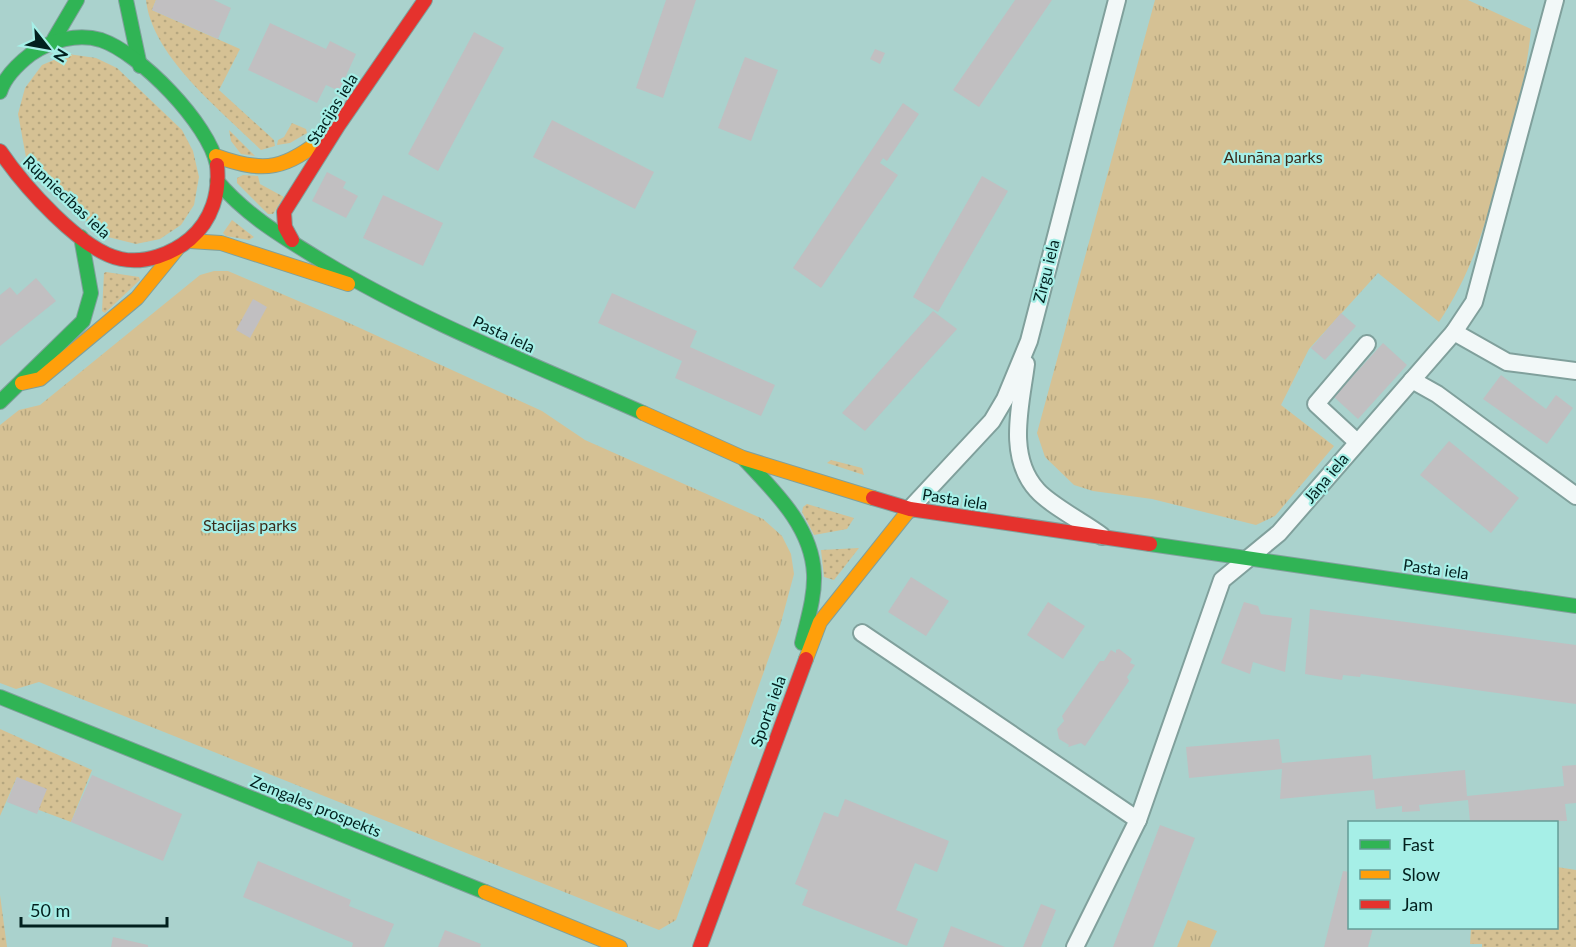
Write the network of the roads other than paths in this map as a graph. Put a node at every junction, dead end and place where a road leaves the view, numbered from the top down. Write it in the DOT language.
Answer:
graph roads {
  1 [pos="76,0"];
  2 [pos="126,0"];
  3 [pos="425,0"];
  4 [pos="1117,0"];
  5 [pos="1554,0"];
  6 [pos="54,39"];
  7 [pos="17,65"];
  8 [pos="140,66"];
  9 [pos="0,70"];
  10 [pos="0,92"];
  11 [pos="338,126"];
  12 [pos="0,151"];
  13 [pos="216,156"];
  14 [pos="217,181"];
  15 [pos="81,237"];
  16 [pos="292,240"];
  17 [pos="189,241"];
  18 [pos="177,249"];
  19 [pos="367,289"];
  20 [pos="1454,332"];
  21 [pos="1029,341"];
  22 [pos="1367,344"];
  23 [pos="1576,371"];
  24 [pos="1412,380"];
  25 [pos="22,383"];
  26 [pos="0,402"];
  27 [pos="1357,442"];
  28 [pos="743,458"];
  29 [pos="1576,496"];
  30 [pos="910,508"];
  31 [pos="1106,538"];
  32 [pos="1245,560"];
  33 [pos="1576,606"];
  34 [pos="862,633"];
  35 [pos="794,689"];
  36 [pos="0,697"];
  37 [pos="1138,820"];
  38 [pos="620,947"];
  39 [pos="700,947"];
  40 [pos="1075,947"];
  1 -- 6 [label="main road"];
  2 -- 8 [label="main road"];
  3 -- 11 [label="main road, Stacijas iela"];
  4 -- 21 [label="street, Zirgu iela"];
  5 -- 20 [label="street, Jāņa iela"];
  6 -- 7 [label="main road"];
  6 -- 8 [label="main road, Rūpniecības iela"];
  7 -- 9 [label="main road"];
  7 -- 10 [label="main road"];
  8 -- 13 [label="main road, Rūpniecības iela"];
  11 -- 13 [label="main road"];
  11 -- 16 [label="main road, Stacijas iela"];
  12 -- 15 [label="main road, Rūpniecības iela"];
  13 -- 14 [label="main road, Rūpniecības iela"];
  14 -- 16 [label="main road, Pasta iela"];
  14 -- 17 [label="main road, Rūpniecības iela"];
  15 -- 18 [label="main road, Rūpniecības iela"];
  15 -- 25 [label="main road"];
  16 -- 19 [label="main road, Pasta iela"];
  17 -- 18 [label="main road, Rūpniecības iela"];
  17 -- 19 [label="main road, Pasta iela"];
  18 -- 25 [label="main road"];
  19 -- 28 [label="main road, Pasta iela"];
  20 -- 23 [label="street"];
  20 -- 24 [label="street, Jāņa iela"];
  21 -- 30 [label="street, Zirgu iela"];
  21 -- 31 [label="street"];
  22 -- 27 [label="street"];
  24 -- 27 [label="street, Jāņa iela"];
  24 -- 29 [label="street"];
  25 -- 26 [label="main road"];
  27 -- 32 [label="street, Jāņa iela"];
  28 -- 30 [label="main road, Pasta iela"];
  28 -- 35 [label="main road"];
  30 -- 31 [label="main road, Pasta iela"];
  30 -- 35 [label="main road, Sporta iela"];
  31 -- 32 [label="main road, Pasta iela"];
  32 -- 33 [label="main road, Pasta iela"];
  32 -- 37 [label="street, Jāņa iela"];
  34 -- 37 [label="street"];
  35 -- 39 [label="main road, Sporta iela"];
  36 -- 38 [label="main road, Zemgales prospekts"];
  37 -- 40 [label="street, Jāņa iela"];
}
